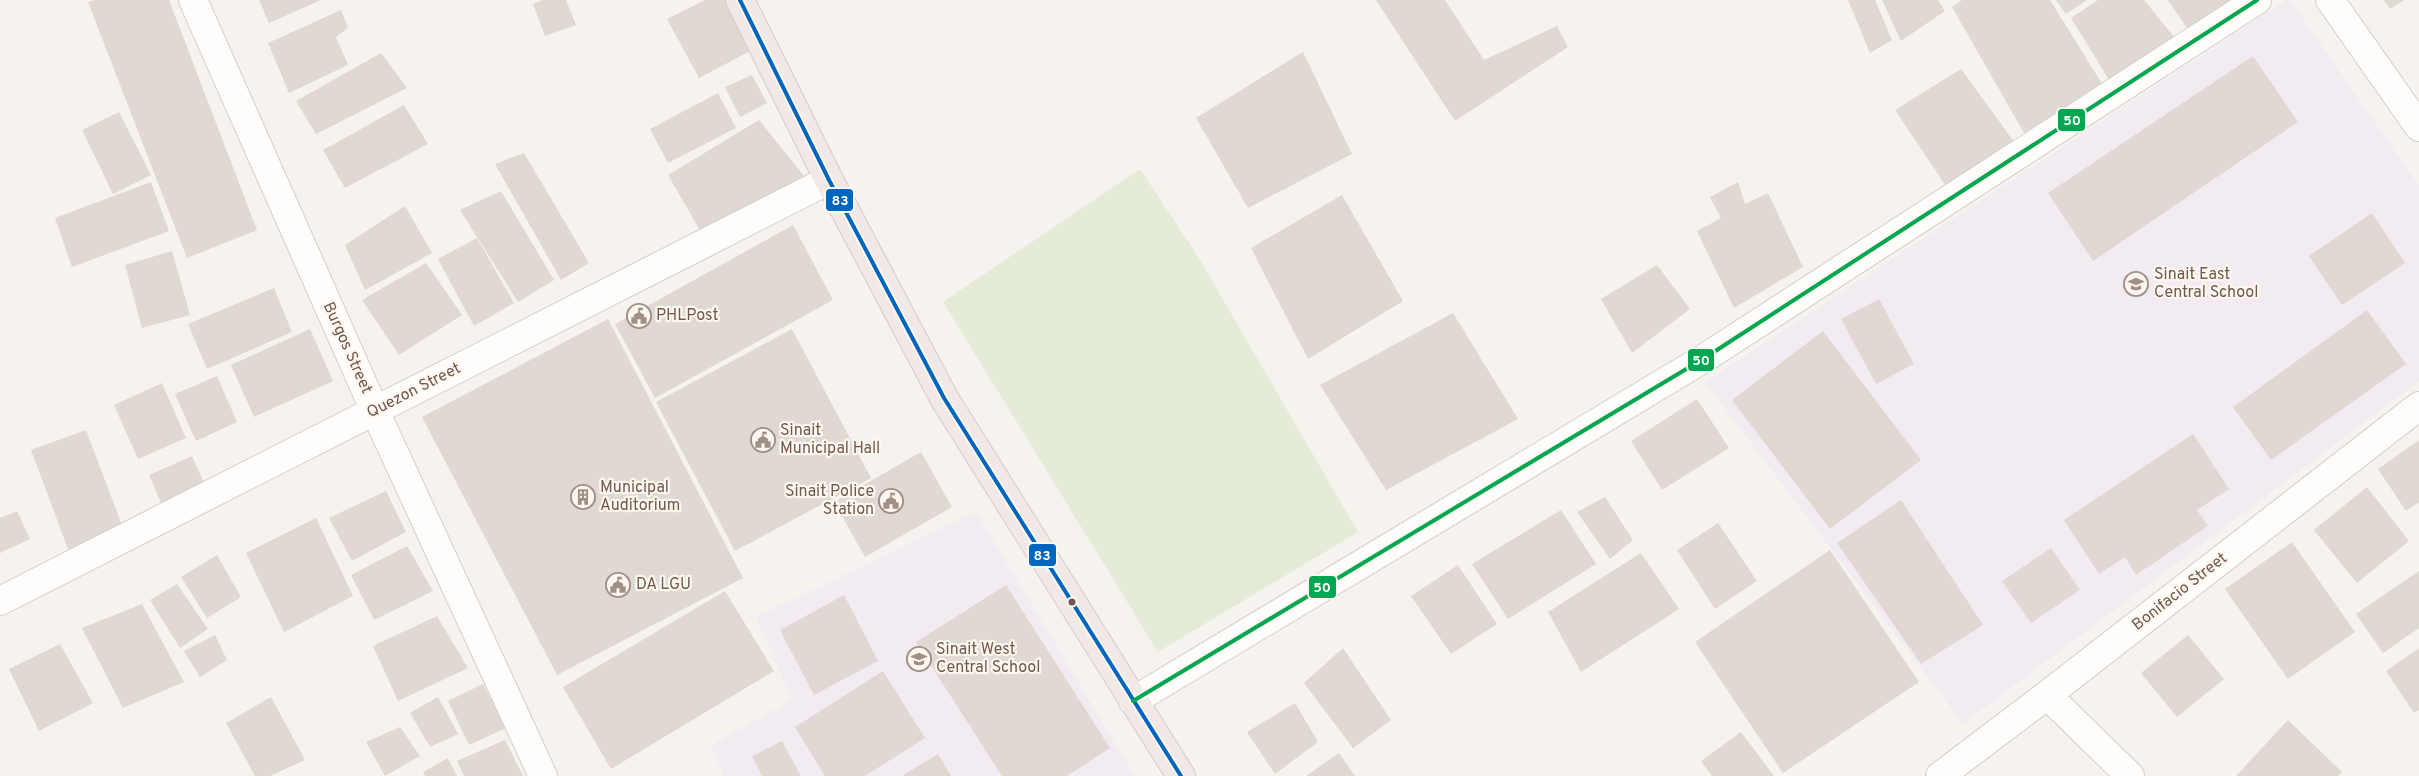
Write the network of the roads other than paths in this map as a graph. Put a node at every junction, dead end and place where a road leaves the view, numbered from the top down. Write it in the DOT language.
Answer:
graph roads {
  1 [pos="193,0"];
  2 [pos="740,0"];
  3 [pos="2257,0"];
  4 [pos="2330,0"];
  5 [pos="2419,127"];
  6 [pos="829,180"];
  7 [pos="2419,406"];
  8 [pos="375,411"];
  9 [pos="0,601"];
  10 [pos="2047,695"];
  11 [pos="1133,701"];
  12 [pos="543,776"];
  13 [pos="1181,776"];
  14 [pos="1940,776"];
  15 [pos="2130,776"];
  1 -- 8 [label="street, Burgos Street"];
  2 -- 6 [label="highway"];
  3 -- 11 [label="street"];
  4 -- 5 [label="street"];
  6 -- 8 [label="street, Quezon Street"];
  6 -- 11 [label="highway"];
  7 -- 10 [label="street, Bonifacio Street"];
  8 -- 9 [label="street, Quezon Street"];
  8 -- 12 [label="street, Burgos Street"];
  10 -- 14 [label="street, Bonifacio Street"];
  10 -- 15 [label="street"];
  11 -- 13 [label="highway"];
}
